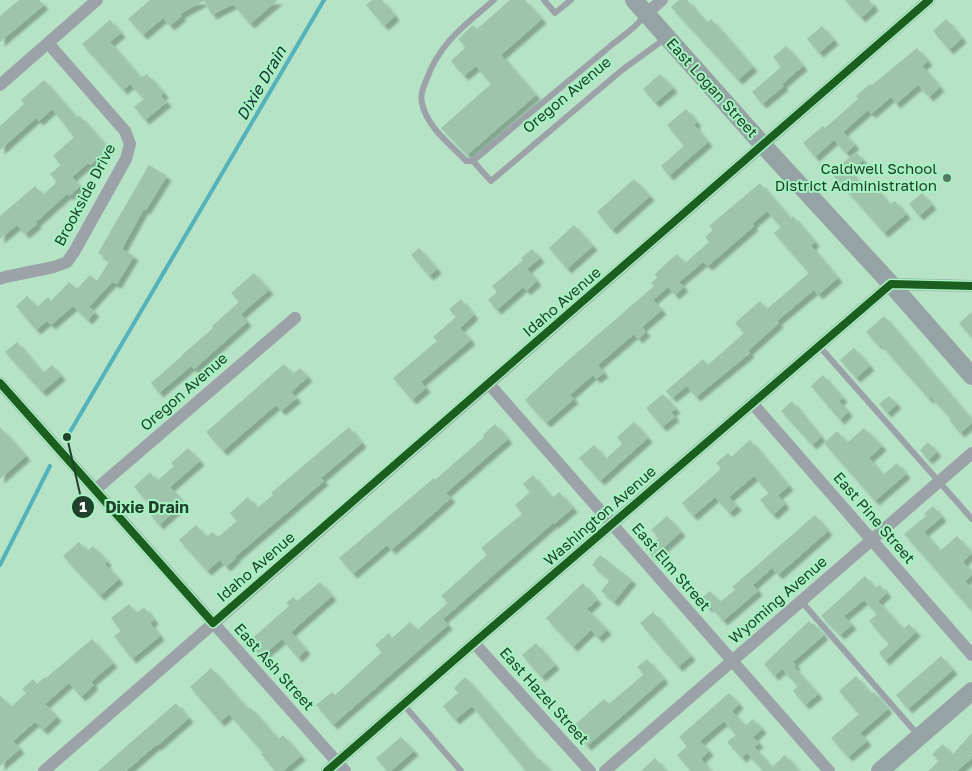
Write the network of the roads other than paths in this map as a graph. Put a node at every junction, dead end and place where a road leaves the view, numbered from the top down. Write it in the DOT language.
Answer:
graph roads {
  1 [pos="97,0"];
  2 [pos="494,0"];
  3 [pos="544,0"];
  4 [pos="571,0"];
  5 [pos="634,0"];
  6 [pos="662,0"];
  7 [pos="930,0"];
  8 [pos="646,14"];
  9 [pos="667,38"];
  10 [pos="48,43"];
  11 [pos="0,85"];
  12 [pos="763,145"];
  13 [pos="473,161"];
  14 [pos="0,279"];
  15 [pos="892,284"];
  16 [pos="972,286"];
  17 [pos="295,318"];
  18 [pos="819,346"];
  19 [pos="972,376"];
  20 [pos="0,383"];
  21 [pos="489,384"];
  22 [pos="752,404"];
  23 [pos="972,453"];
  24 [pos="939,481"];
  25 [pos="95,490"];
  26 [pos="972,518"];
  27 [pos="612,524"];
  28 [pos="872,540"];
  29 [pos="801,602"];
  30 [pos="213,623"];
  31 [pos="474,643"];
  32 [pos="972,655"];
  33 [pos="732,661"];
  34 [pos="969,696"];
  35 [pos="403,704"];
  36 [pos="920,736"];
  37 [pos="336,768"];
  38 [pos="44,771"];
  39 [pos="461,771"];
  40 [pos="590,771"];
  41 [pos="605,771"];
  42 [pos="829,771"];
  43 [pos="880,771"];
  1 -- 10 [label="street"];
  2 -- 13 [label="lane"];
  3 -- 4 [label="lane"];
  5 -- 8 [label="street, East Logan Street"];
  6 -- 8 [label="street"];
  7 -- 12 [label="street, Idaho Avenue"];
  8 -- 9 [label="street, East Logan Street"];
  8 -- 13 [label="lane"];
  9 -- 12 [label="street, East Logan Street"];
  9 -- 13 [label="lane, Oregon Avenue"];
  10 -- 11 [label="street"];
  10 -- 14 [label="street, Brookside Drive"];
  12 -- 15 [label="street, East Logan Street"];
  12 -- 21 [label="street, Idaho Avenue"];
  15 -- 16 [label="street"];
  15 -- 18 [label="street, Washington Avenue"];
  15 -- 19 [label="street, East Logan Street"];
  17 -- 25 [label="street, Oregon Avenue"];
  18 -- 22 [label="street, Washington Avenue"];
  18 -- 24 [label="lane"];
  20 -- 25 [label="street, East Ash Street"];
  21 -- 27 [label="street, East Elm Street"];
  21 -- 30 [label="street, Idaho Avenue"];
  22 -- 27 [label="street, Washington Avenue"];
  22 -- 28 [label="street, East Pine Street"];
  23 -- 24 [label="street, Wyoming Avenue"];
  24 -- 26 [label="lane"];
  24 -- 28 [label="street, Wyoming Avenue"];
  25 -- 30 [label="street, East Ash Street"];
  27 -- 31 [label="street, Washington Avenue"];
  27 -- 33 [label="street, East Elm Street"];
  28 -- 29 [label="street, Wyoming Avenue"];
  28 -- 32 [label="street, East Pine Street"];
  29 -- 33 [label="street, Wyoming Avenue"];
  29 -- 36 [label="lane"];
  30 -- 37 [label="street, East Ash Street"];
  30 -- 38 [label="street, Idaho Avenue"];
  31 -- 35 [label="street, Washington Avenue"];
  31 -- 40 [label="street, East Hazel Street"];
  33 -- 41 [label="street, Wyoming Avenue"];
  33 -- 42 [label="street, East Elm Street"];
  34 -- 36 [label="street"];
  35 -- 37 [label="street, Washington Avenue"];
  35 -- 39 [label="lane"];
  36 -- 43 [label="street"];
}
